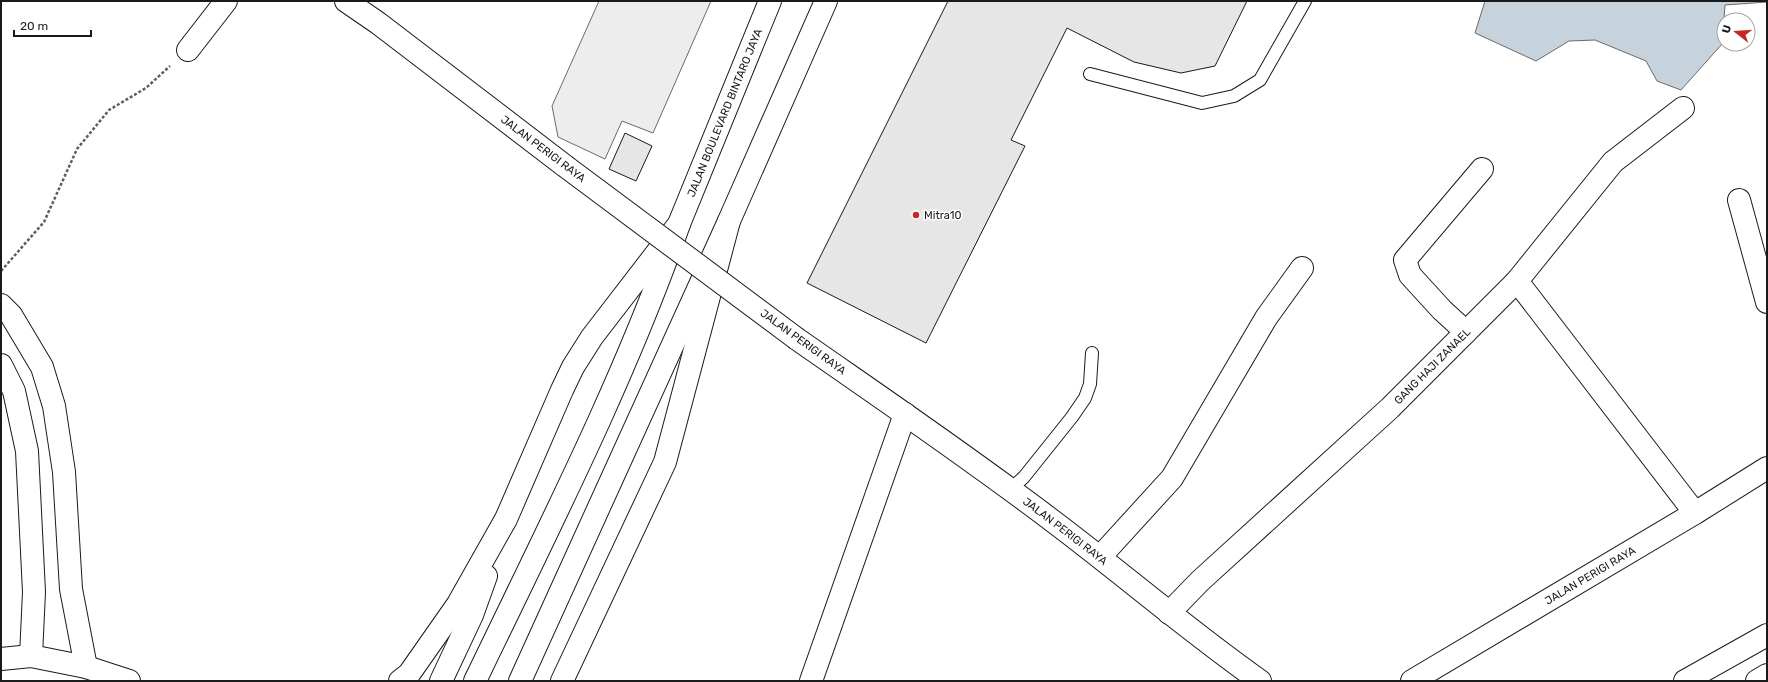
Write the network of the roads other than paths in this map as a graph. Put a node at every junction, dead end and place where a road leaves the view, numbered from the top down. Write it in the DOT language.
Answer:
graph roads {
  1 [pos="226,1"];
  2 [pos="346,1"];
  3 [pos="770,1"];
  4 [pos="826,1"];
  5 [pos="1304,1"];
  6 [pos="188,50"];
  7 [pos="1090,74"];
  8 [pos="1683,108"];
  9 [pos="1482,169"];
  10 [pos="1739,200"];
  11 [pos="729,221"];
  12 [pos="679,224"];
  13 [pos="1302,268"];
  14 [pos="1517,281"];
  15 [pos="1767,302"];
  16 [pos="4,316"];
  17 [pos="1466,332"];
  18 [pos="1092,353"];
  19 [pos="1,365"];
  20 [pos="905,414"];
  21 [pos="1767,468"];
  22 [pos="1011,489"];
  23 [pos="1695,513"];
  24 [pos="506,519"];
  25 [pos="1100,557"];
  26 [pos="1169,613"];
  27 [pos="1767,635"];
  28 [pos="31,656"];
  29 [pos="1,659"];
  30 [pos="86,667"];
  31 [pos="1767,675"];
  32 [pos="128,681"];
  33 [pos="400,681"];
  34 [pos="441,681"];
  35 [pos="475,681"];
  36 [pos="520,681"];
  37 [pos="562,681"];
  38 [pos="810,681"];
  39 [pos="1260,681"];
  40 [pos="1412,681"];
  41 [pos="1685,681"];
  42 [pos="1757,681"];
  1 -- 6 [label="main road"];
  2 -- 20 [label="main road, JALAN PERIGI RAYA, bridge"];
  3 -- 12 [label="main road, JALAN BOULEVARD BINTARO JAYA"];
  4 -- 11 [label="main road"];
  5 -- 7 [label="lane"];
  8 -- 14 [label="main road, GANG HAJI ZANAEL"];
  9 -- 17 [label="main road"];
  10 -- 15 [label="main road"];
  11 -- 36 [label="main road"];
  11 -- 37 [label="main road"];
  12 -- 24 [label="main road"];
  12 -- 35 [label="main road"];
  13 -- 25 [label="main road"];
  14 -- 17 [label="main road, GANG HAJI ZANAEL"];
  14 -- 23 [label="main road"];
  16 -- 30 [label="main road"];
  17 -- 26 [label="main road, GANG HAJI ZANAEL"];
  18 -- 22 [label="lane"];
  19 -- 28 [label="main road"];
  20 -- 22 [label="main road, JALAN PERIGI RAYA"];
  20 -- 38 [label="main road"];
  21 -- 23 [label="main road, JALAN PERIGI RAYA"];
  22 -- 25 [label="main road, JALAN PERIGI RAYA"];
  23 -- 40 [label="main road, JALAN PERIGI RAYA"];
  24 -- 33 [label="main road"];
  24 -- 34 [label="main road"];
  25 -- 26 [label="main road, JALAN PERIGI RAYA"];
  26 -- 39 [label="main road, JALAN PERIGI RAYA"];
  27 -- 41 [label="main road"];
  28 -- 29 [label="main road"];
  28 -- 30 [label="main road"];
  30 -- 32 [label="main road"];
  31 -- 42 [label="main road"];
}
